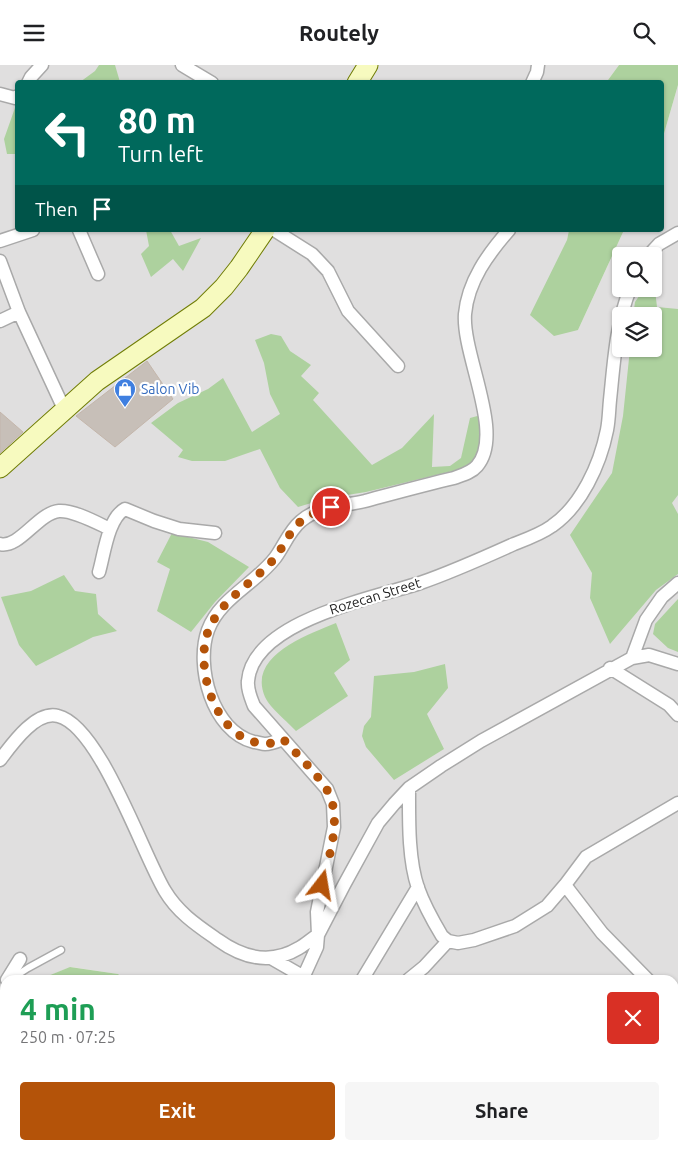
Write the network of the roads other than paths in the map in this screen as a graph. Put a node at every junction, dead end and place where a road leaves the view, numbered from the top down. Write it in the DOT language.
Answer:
graph roads {
  1 [pos="42,65"];
  2 [pos="182,65"];
  3 [pos="368,65"];
  4 [pos="538,65"];
  5 [pos="30,80"];
  6 [pos="207,80"];
  7 [pos="359,80"];
  8 [pos="533,80"];
  9 [pos="0,94"];
  10 [pos="15,98"];
  11 [pos="27,232"];
  12 [pos="80,232"];
  13 [pos="264,232"];
  14 [pos="277,232"];
  15 [pos="506,232"];
  16 [pos="678,233"];
  17 [pos="0,241"];
  18 [pos="656,247"];
  19 [pos="0,261"];
  20 [pos="98,274"];
  21 [pos="628,297"];
  22 [pos="19,312"];
  23 [pos="0,321"];
  24 [pos="398,366"];
  25 [pos="64,409"];
  26 [pos="0,468"];
  27 [pos="110,529"];
  28 [pos="215,533"];
  29 [pos="0,544"];
  30 [pos="99,572"];
  31 [pos="678,583"];
  32 [pos="632,658"];
  33 [pos="678,664"];
  34 [pos="610,668"];
  35 [pos="678,715"];
  36 [pos="283,739"];
  37 [pos="0,759"];
  38 [pos="409,788"];
  39 [pos="678,803"];
  40 [pos="566,885"];
  41 [pos="418,887"];
  42 [pos="318,935"];
  43 [pos="448,941"];
  44 [pos="61,950"];
  45 [pos="271,958"];
  46 [pos="20,959"];
  47 [pos="10,975"];
  48 [pos="16,975"];
  49 [pos="297,975"];
  50 [pos="305,975"];
  51 [pos="365,975"];
  52 [pos="414,975"];
  53 [pos="643,975"];
  1 -- 5 [label="street"];
  2 -- 6 [label="street"];
  3 -- 7 [label="street"];
  4 -- 8 [label="street"];
  9 -- 10 [label="street"];
  11 -- 17 [label="street"];
  12 -- 20 [label="street"];
  13 -- 25 [label="street"];
  14 -- 24 [label="street"];
  15 -- 36 [label="street"];
  16 -- 18 [label="street"];
  19 -- 22 [label="street"];
  21 -- 36 [label="street, Rozecan Street"];
  22 -- 23 [label="street"];
  22 -- 25 [label="street"];
  25 -- 26 [label="street"];
  27 -- 28 [label="street"];
  27 -- 29 [label="street"];
  27 -- 30 [label="street"];
  31 -- 32 [label="street"];
  32 -- 33 [label="street"];
  32 -- 34 [label="street"];
  34 -- 35 [label="street"];
  34 -- 38 [label="street"];
  36 -- 42 [label="street, Rozecan Street"];
  37 -- 45 [label="street"];
  38 -- 41 [label="street"];
  38 -- 42 [label="street"];
  39 -- 40 [label="street"];
  40 -- 43 [label="street"];
  40 -- 53 [label="street"];
  41 -- 43 [label="street"];
  41 -- 51 [label="street"];
  42 -- 45 [label="street"];
  42 -- 50 [label="street"];
  43 -- 52 [label="street"];
  44 -- 48 [label="lane"];
  45 -- 49 [label="street"];
  46 -- 47 [label="street"];
}
